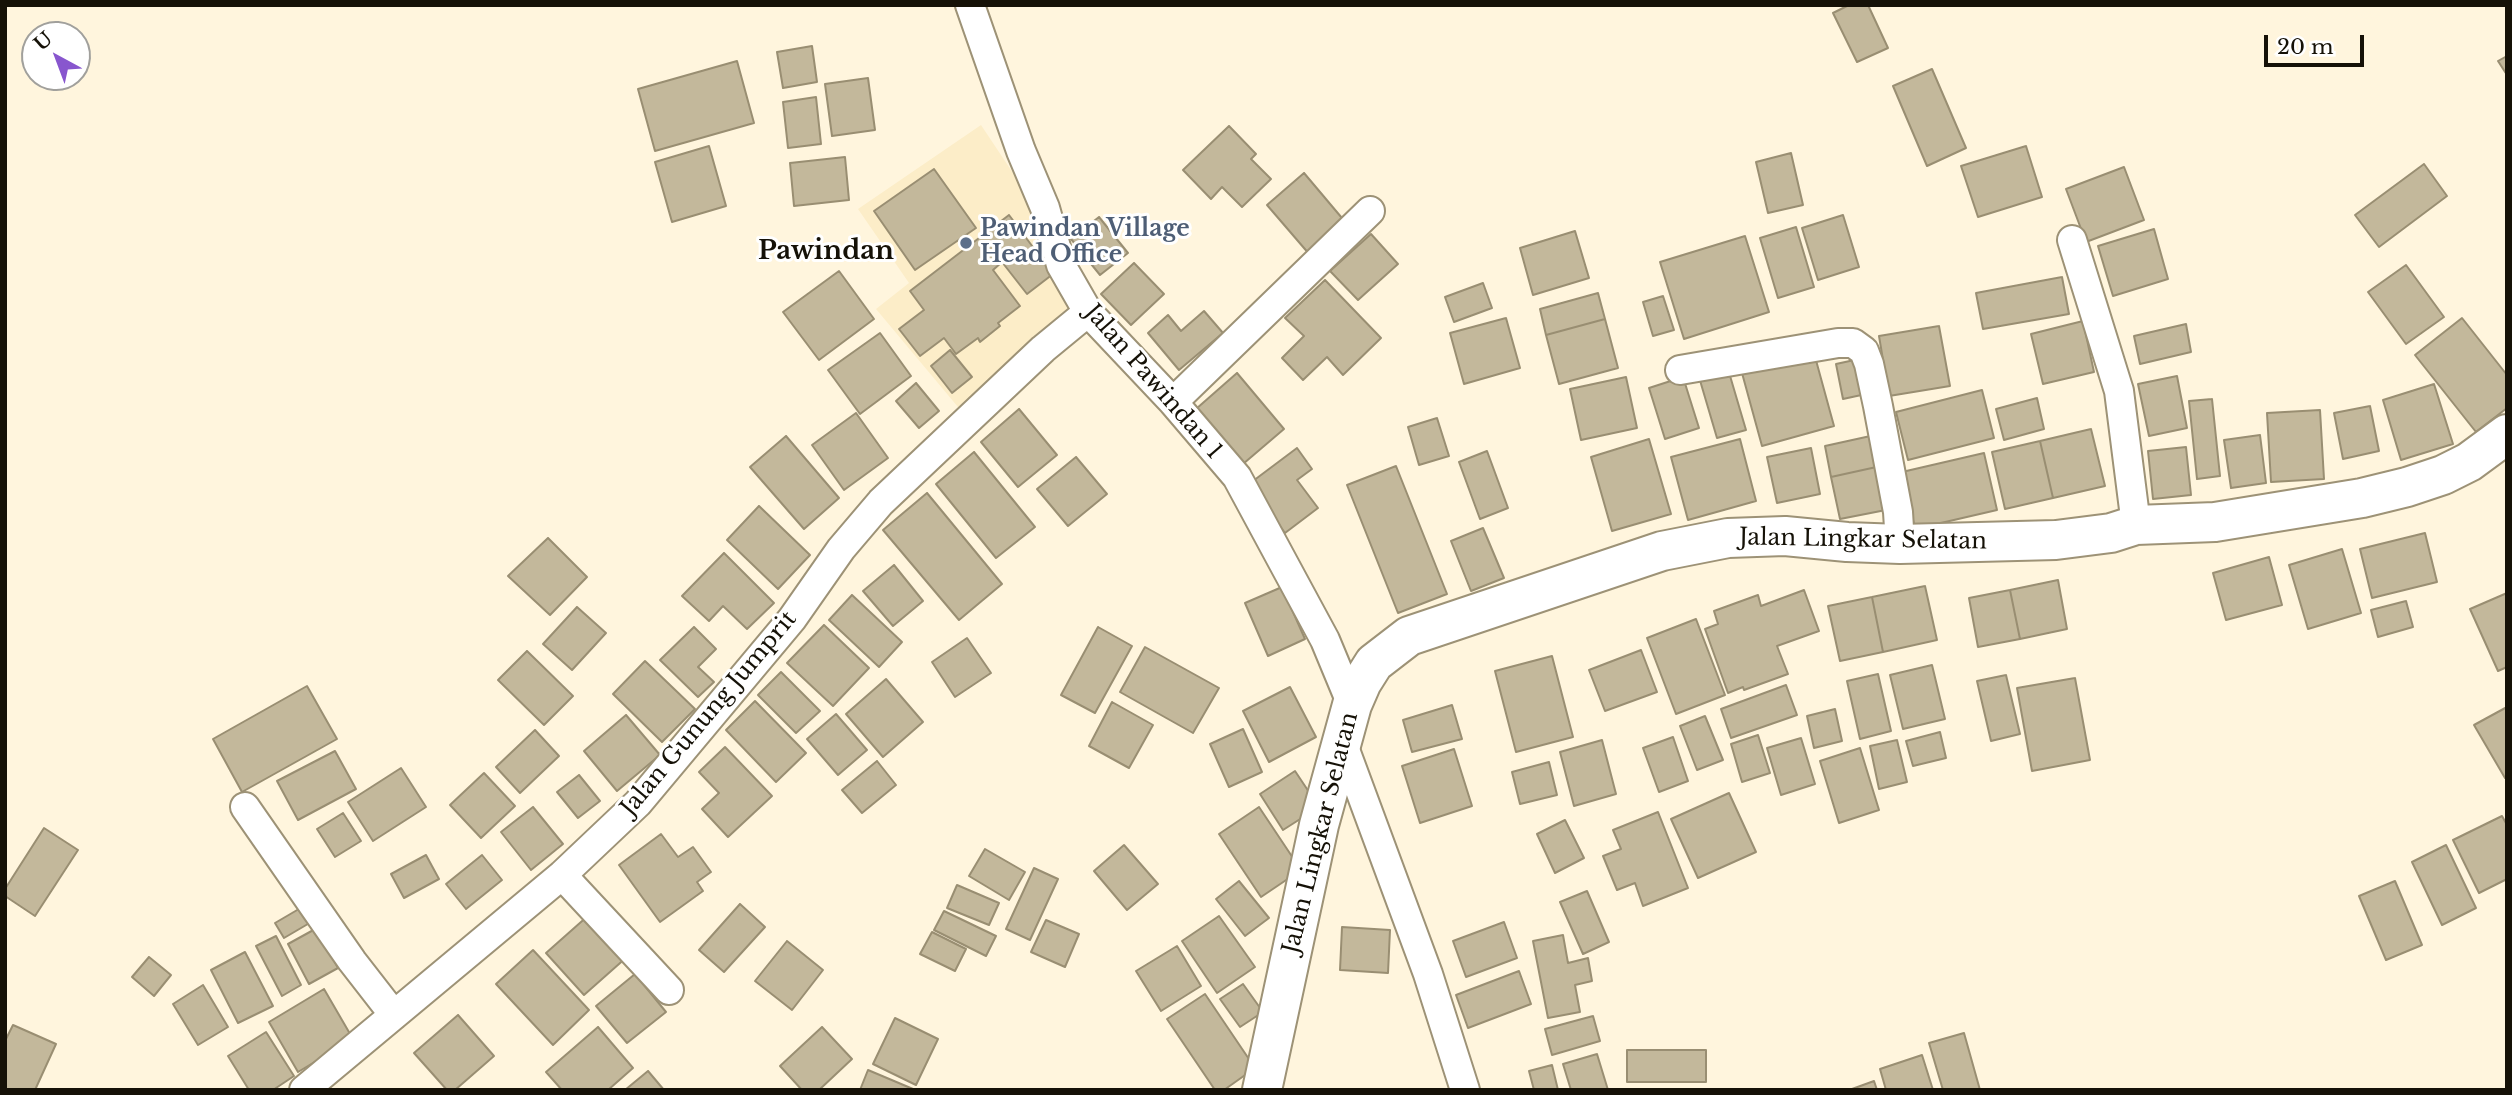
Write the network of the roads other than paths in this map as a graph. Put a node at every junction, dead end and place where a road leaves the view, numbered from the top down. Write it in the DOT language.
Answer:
graph roads {
  1 [pos="970,5"];
  2 [pos="1370,211"];
  3 [pos="2072,240"];
  4 [pos="1088,312"];
  5 [pos="1680,370"];
  6 [pos="1173,401"];
  7 [pos="2507,435"];
  8 [pos="2136,525"];
  9 [pos="1900,544"];
  10 [pos="1346,722"];
  11 [pos="245,807"];
  12 [pos="562,875"];
  13 [pos="670,990"];
  14 [pos="394,1015"];
  15 [pos="304,1090"];
  16 [pos="1262,1090"];
  17 [pos="1465,1090"];
  1 -- 4 [label="street, Jalan Pawindan 1"];
  2 -- 6 [label="street"];
  3 -- 8 [label="street"];
  4 -- 6 [label="street, Jalan Pawindan 1"];
  4 -- 12 [label="street, Jalan Gunung Jumprit"];
  5 -- 9 [label="street"];
  6 -- 10 [label="street, Jalan Pawindan 1"];
  7 -- 8 [label="street, Jalan Lingkar Selatan"];
  8 -- 9 [label="street, Jalan Lingkar Selatan"];
  9 -- 10 [label="street, Jalan Lingkar Selatan"];
  10 -- 16 [label="street, Jalan Lingkar Selatan"];
  10 -- 17 [label="street, Jalan Pawindan 1"];
  11 -- 14 [label="street"];
  12 -- 13 [label="street"];
  12 -- 14 [label="street, Jalan Gunung Jumprit"];
  14 -- 15 [label="street, Jalan Gunung Jumprit"];
}
